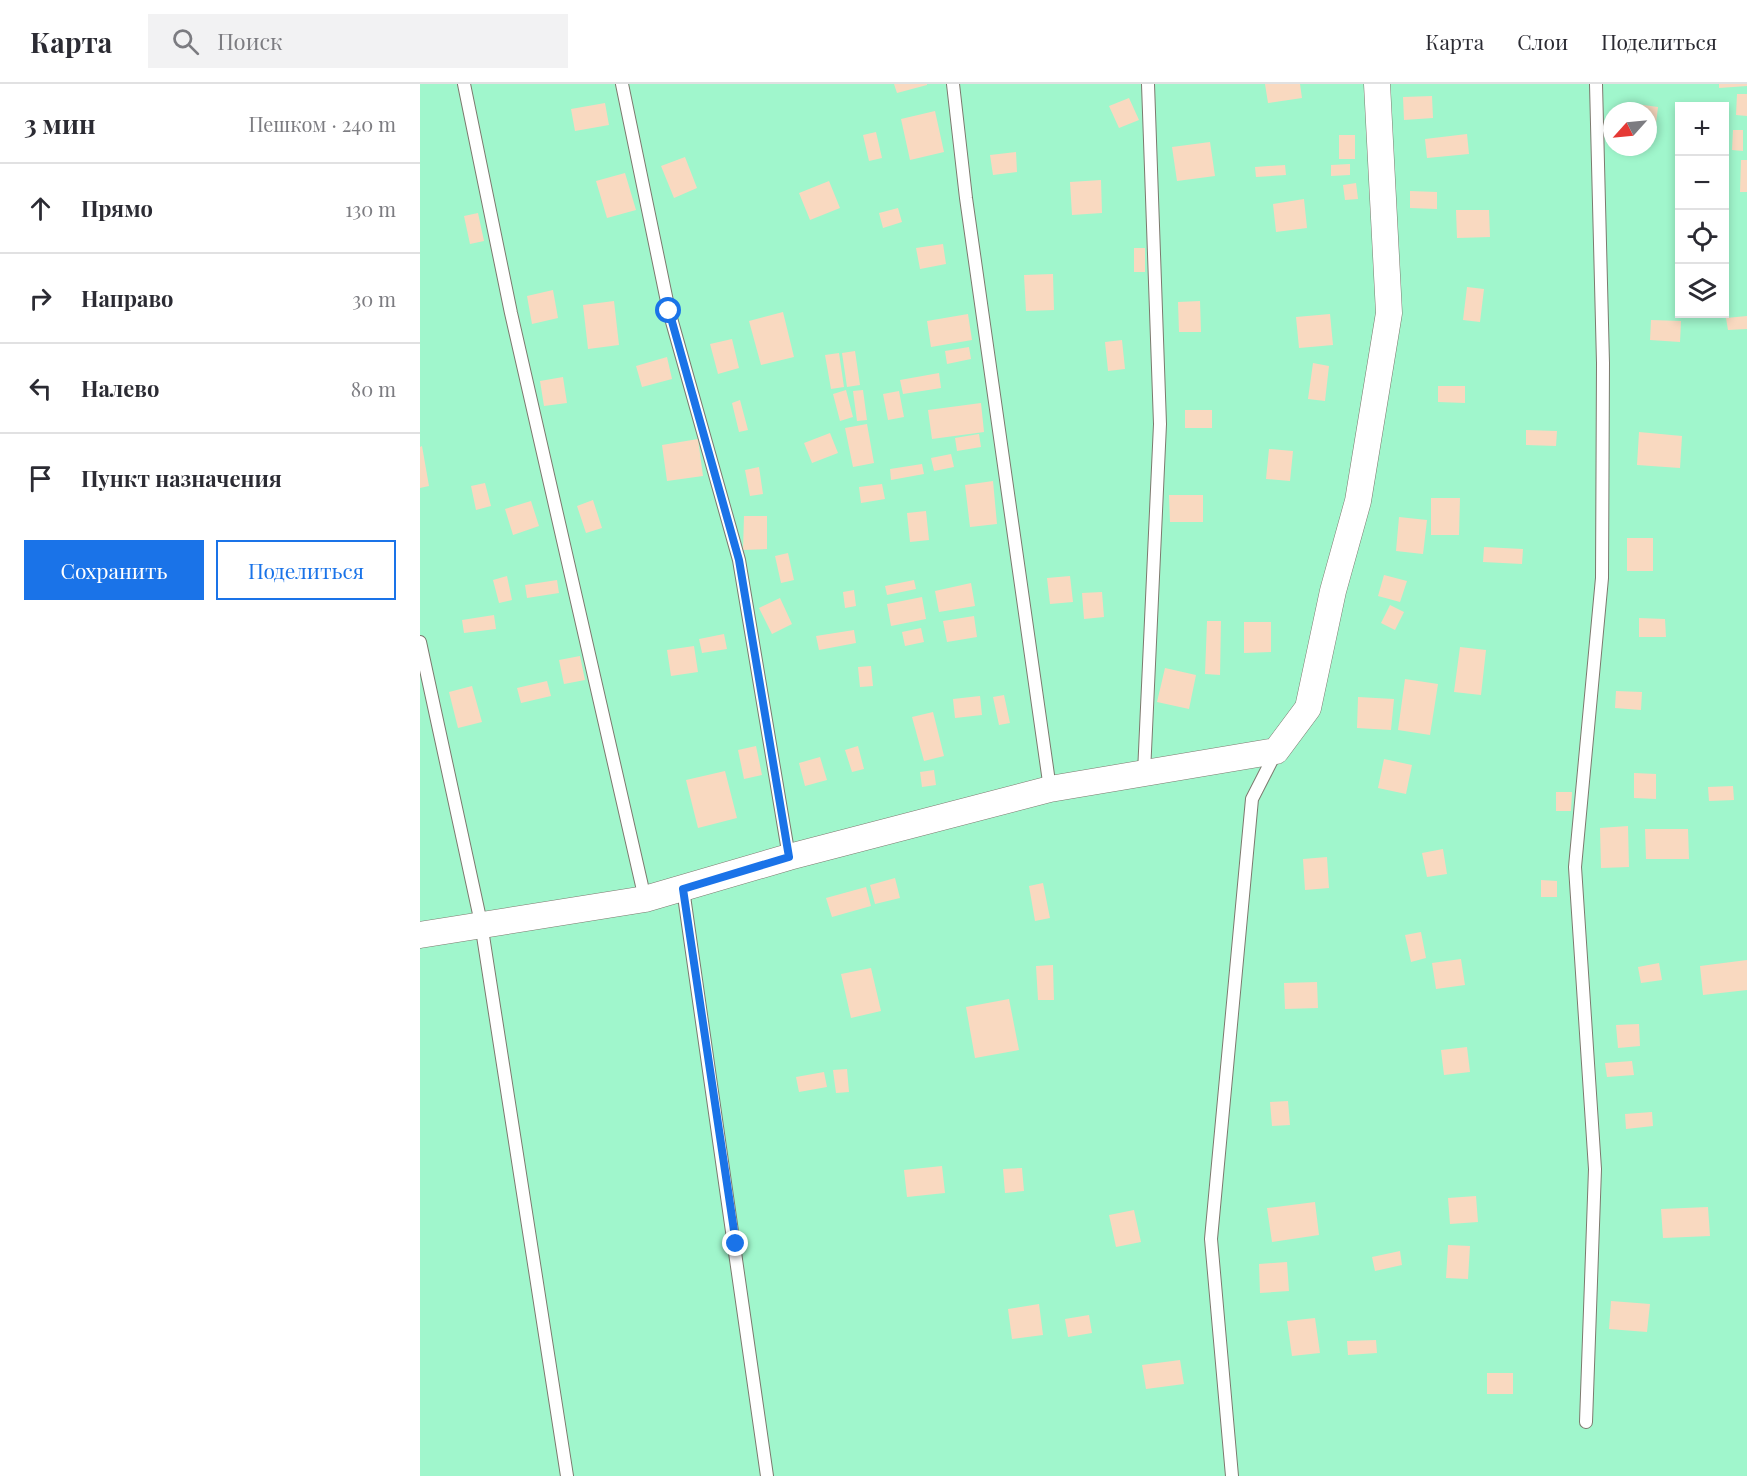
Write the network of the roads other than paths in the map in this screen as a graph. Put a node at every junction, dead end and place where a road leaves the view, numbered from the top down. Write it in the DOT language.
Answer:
graph roads {
  1 [pos="464,84"];
  2 [pos="622,84"];
  3 [pos="953,84"];
  4 [pos="1148,84"];
  5 [pos="1377,84"];
  6 [pos="1596,84"];
  7 [pos="420,642"];
  8 [pos="1276,751"];
  9 [pos="1144,773"];
  10 [pos="1050,789"];
  11 [pos="789,857"];
  12 [pos="683,889"];
  13 [pos="645,899"];
  14 [pos="481,923"];
  15 [pos="420,935"];
  16 [pos="1586,1422"];
  17 [pos="567,1476"];
  18 [pos="767,1476"];
  19 [pos="1232,1476"];
  1 -- 13 [label="lane"];
  2 -- 11 [label="lane"];
  3 -- 10 [label="lane"];
  4 -- 9 [label="lane"];
  5 -- 8 [label="street"];
  6 -- 16 [label="lane"];
  7 -- 14 [label="lane"];
  8 -- 9 [label="street"];
  8 -- 19 [label="lane"];
  9 -- 10 [label="street"];
  10 -- 11 [label="street"];
  11 -- 12 [label="street"];
  12 -- 13 [label="street"];
  12 -- 18 [label="lane"];
  13 -- 14 [label="street"];
  14 -- 15 [label="street"];
  14 -- 17 [label="lane"];
}
